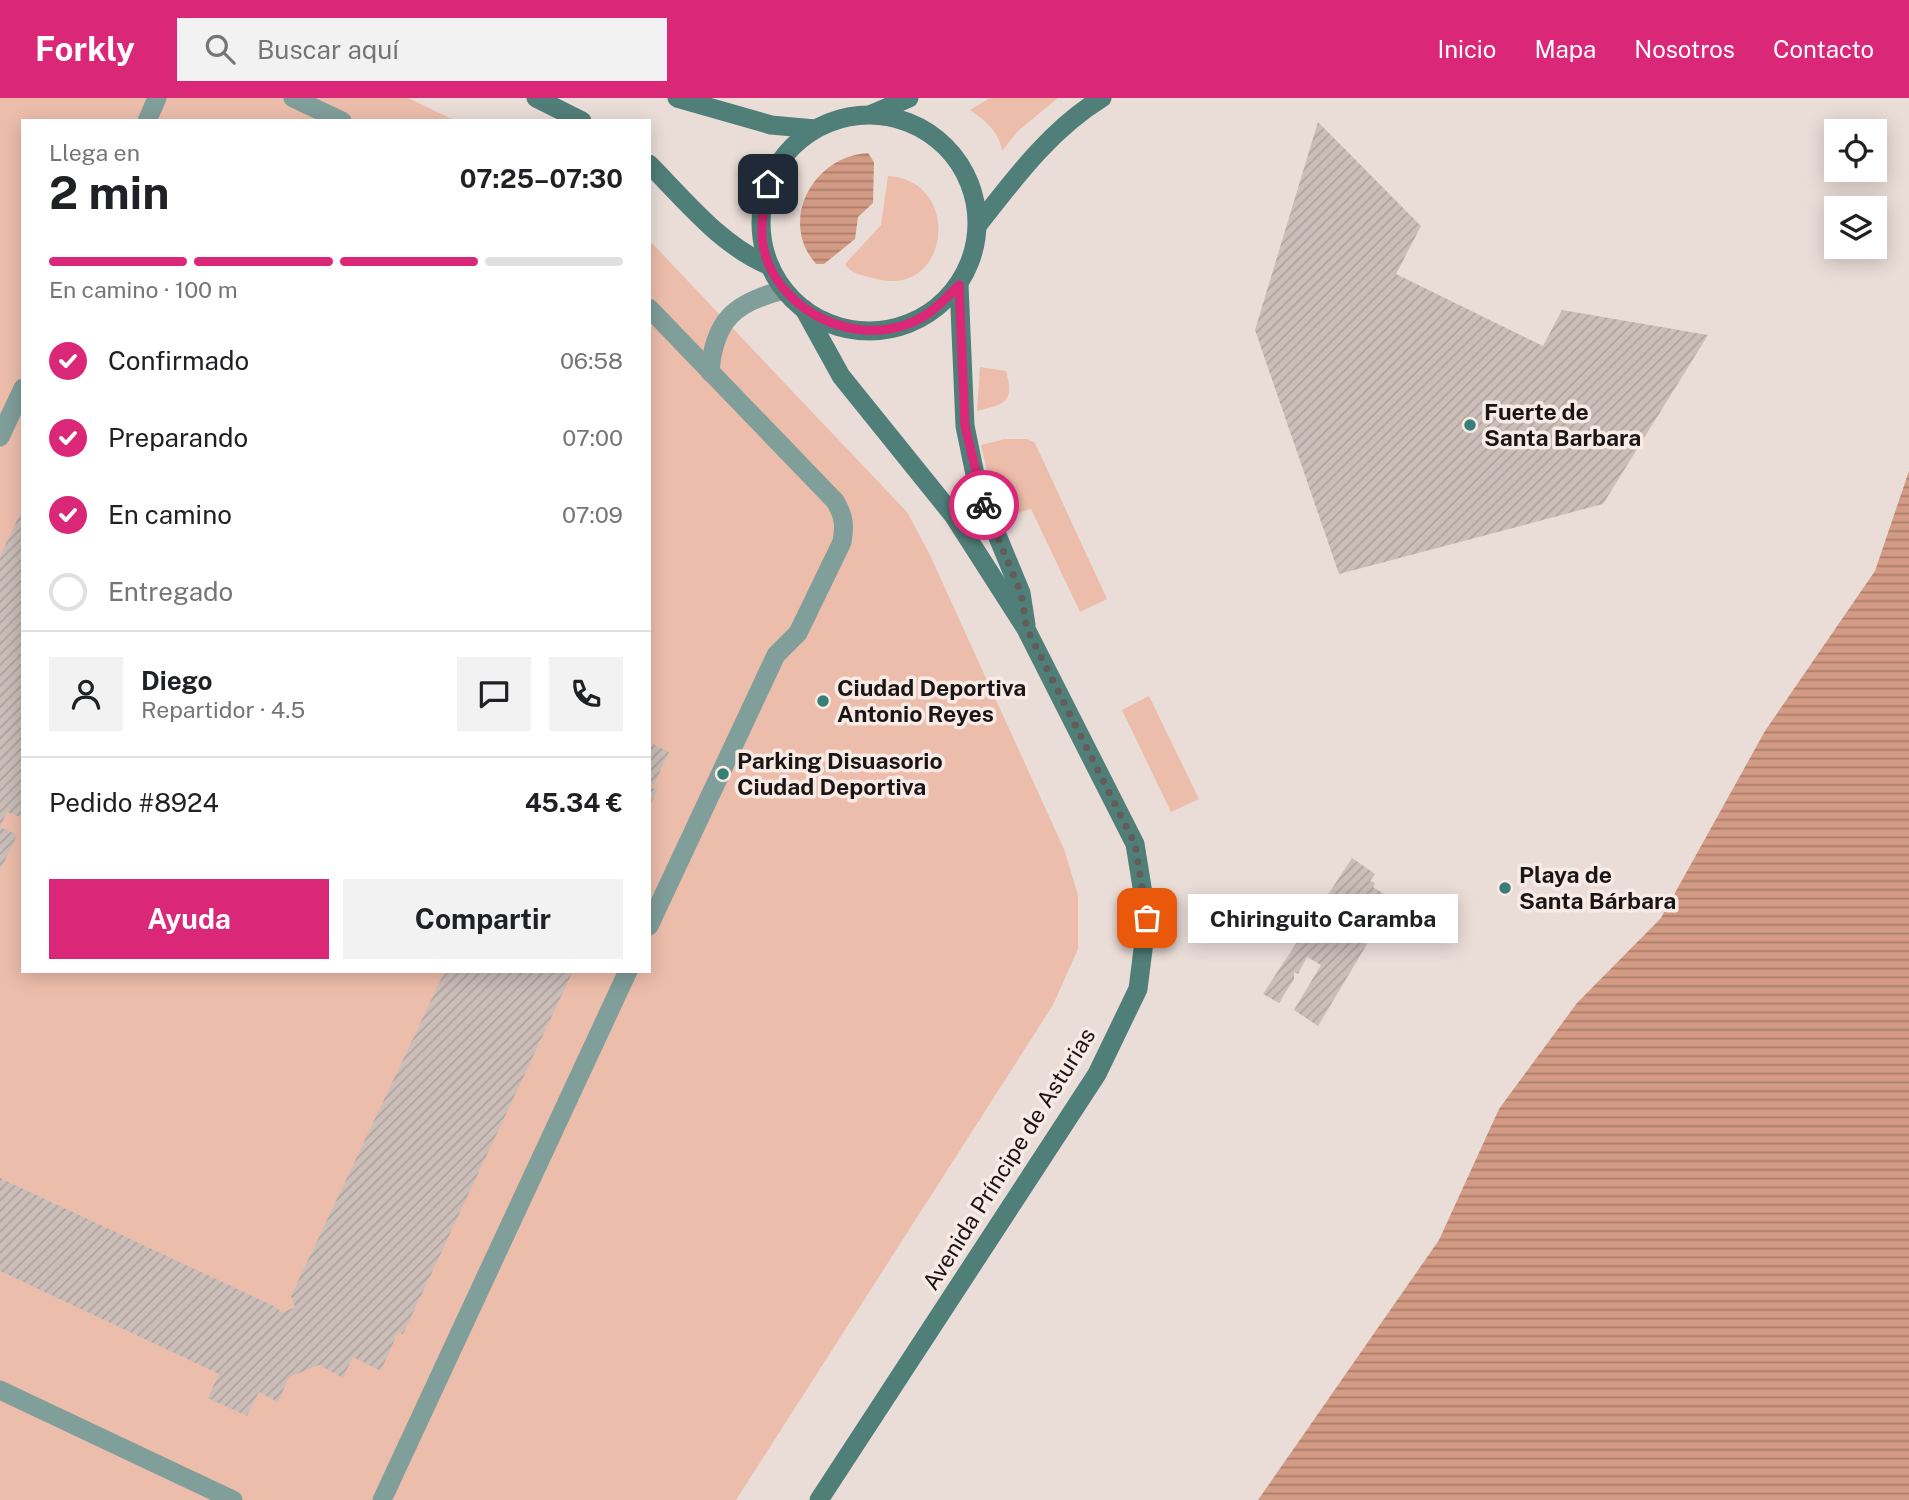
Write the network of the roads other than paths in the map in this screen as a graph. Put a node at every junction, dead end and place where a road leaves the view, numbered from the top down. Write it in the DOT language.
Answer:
graph roads {
  1 [pos="157,98"];
  2 [pos="293,98"];
  3 [pos="536,98"];
  4 [pos="677,98"];
  5 [pos="909,98"];
  6 [pos="1102,98"];
  7 [pos="871,115"];
  8 [pos="148,119"];
  9 [pos="338,119"];
  10 [pos="578,119"];
  11 [pos="816,129"];
  12 [pos="651,166"];
  13 [pos="978,225"];
  14 [pos="770,266"];
  15 [pos="959,285"];
  16 [pos="784,290"];
  17 [pos="804,309"];
  18 [pos="651,310"];
  19 [pos="710,372"];
  20 [pos="21,392"];
  21 [pos="0,437"];
  22 [pos="1027,629"];
  23 [pos="651,922"];
  24 [pos="627,973"];
  25 [pos="0,1390"];
  26 [pos="233,1500"];
  27 [pos="382,1500"];
  28 [pos="820,1500"];
  1 -- 8 [label="lane"];
  2 -- 9 [label="lane"];
  3 -- 10 [label="main road"];
  4 -- 11 [label="main road"];
  5 -- 7 [label="main road"];
  6 -- 13 [label="main road"];
  7 -- 11 [label="main road"];
  7 -- 13 [label="main road"];
  11 -- 14 [label="main road"];
  12 -- 14 [label="main road"];
  13 -- 15 [label="main road"];
  14 -- 16 [label="main road"];
  15 -- 17 [label="main road"];
  15 -- 22 [label="main road, Avenida Príncipe de Asturias"];
  16 -- 17 [label="main road"];
  16 -- 19 [label="lane"];
  17 -- 22 [label="main road, Avenida Príncipe de Asturias"];
  18 -- 19 [label="lane"];
  19 -- 23 [label="lane"];
  20 -- 21 [label="lane"];
  22 -- 28 [label="main road, Avenida Príncipe de Asturias"];
  24 -- 27 [label="lane"];
  25 -- 26 [label="lane"];
}
